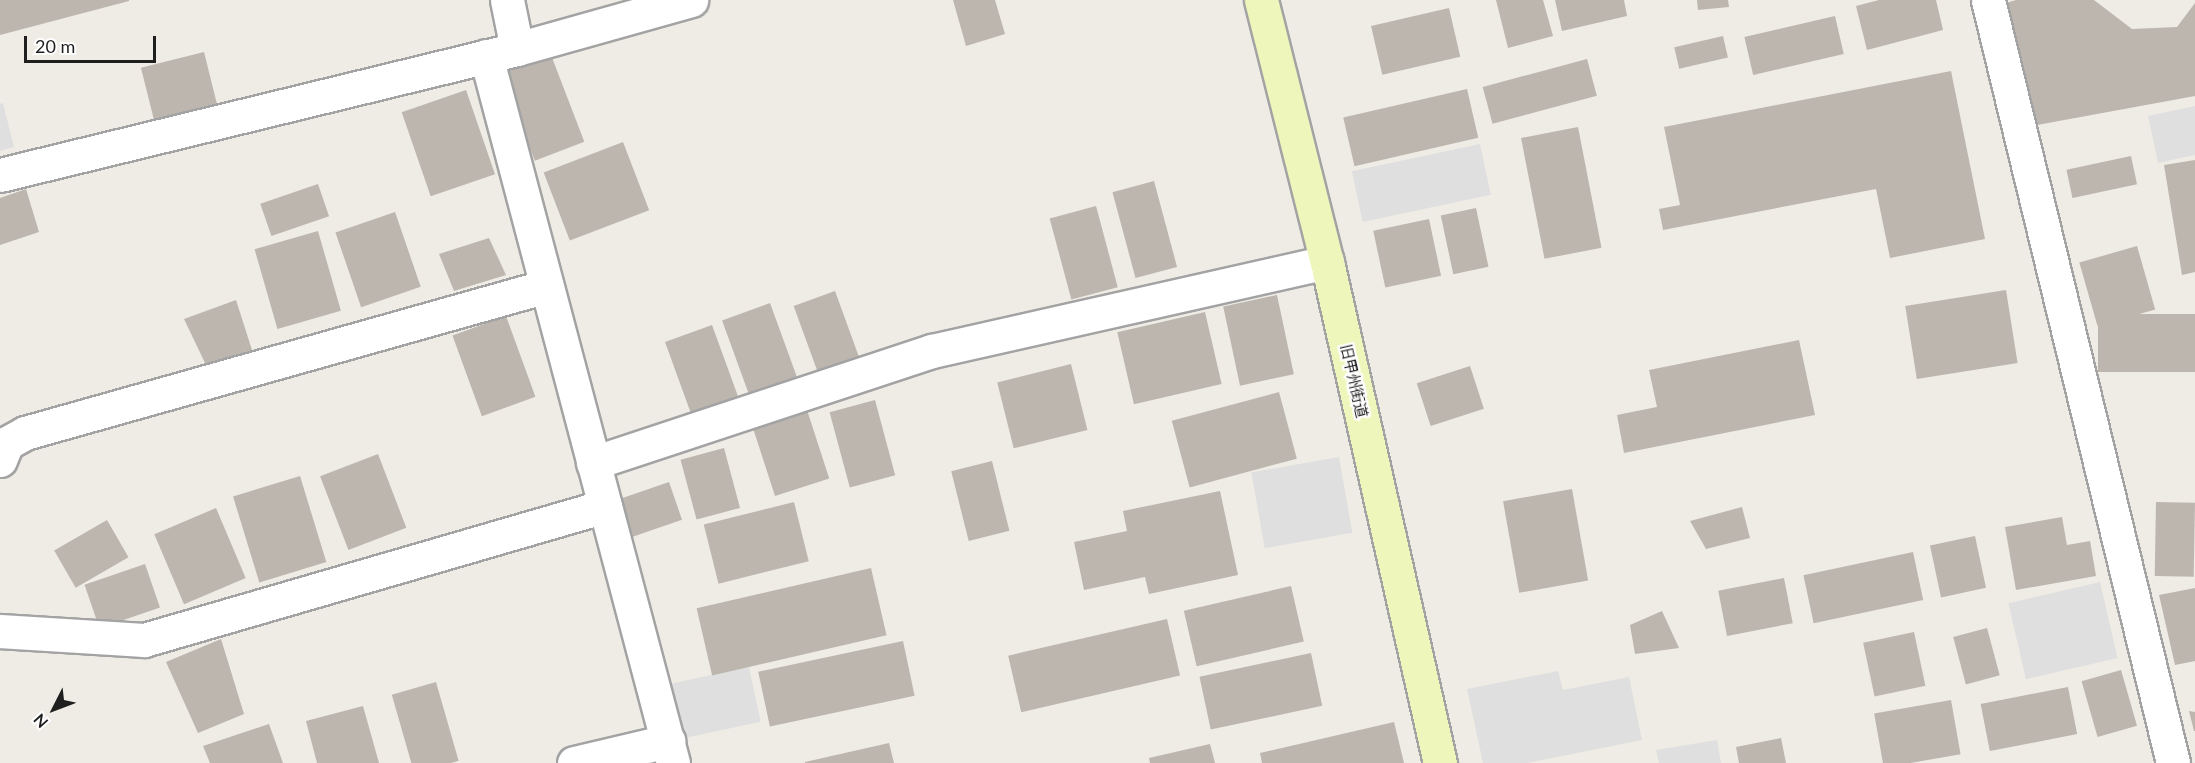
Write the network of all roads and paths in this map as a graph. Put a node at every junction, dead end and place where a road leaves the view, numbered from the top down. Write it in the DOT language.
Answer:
graph roads {
  1 [pos="507,0"];
  2 [pos="691,0"];
  3 [pos="1260,0"];
  4 [pos="1988,0"];
  5 [pos="501,52"];
  6 [pos="0,175"];
  7 [pos="1327,262"];
  8 [pos="547,286"];
  9 [pos="2,441"];
  10 [pos="593,463"];
  11 [pos="605,506"];
  12 [pos="0,631"];
  13 [pos="671,752"];
  14 [pos="574,763"];
  15 [pos="1440,763"];
  16 [pos="2173,763"];
  1 -- 5 [label="street"];
  2 -- 5 [label="street"];
  3 -- 7 [label="main road, 旧甲州街道"];
  4 -- 16 [label="street"];
  5 -- 6 [label="street"];
  5 -- 8 [label="street"];
  7 -- 10 [label="street"];
  7 -- 15 [label="main road, 旧甲州街道"];
  8 -- 9 [label="street"];
  8 -- 10 [label="street"];
  10 -- 11 [label="street"];
  11 -- 12 [label="street"];
  11 -- 13 [label="street"];
  13 -- 14 [label="street"];
}
